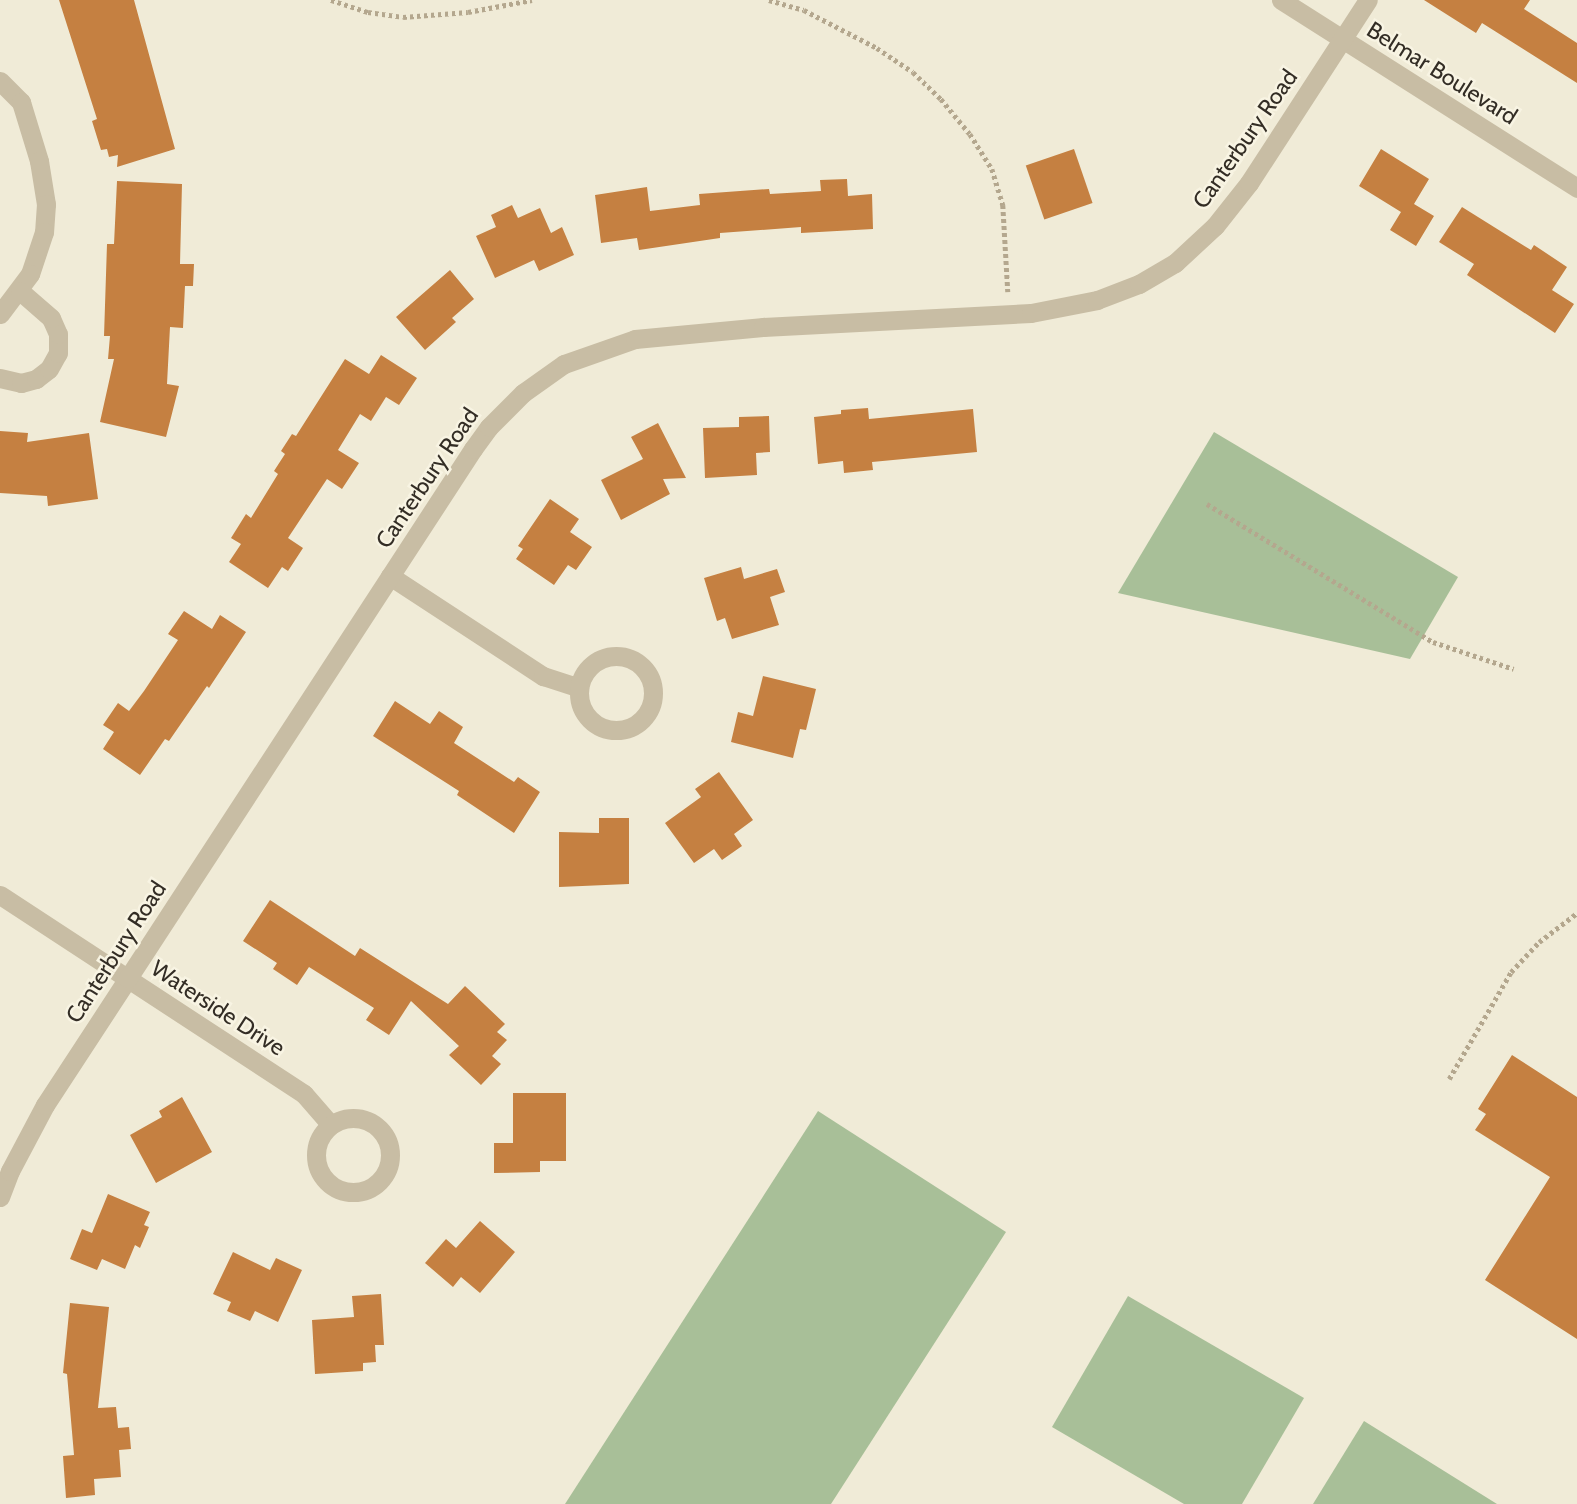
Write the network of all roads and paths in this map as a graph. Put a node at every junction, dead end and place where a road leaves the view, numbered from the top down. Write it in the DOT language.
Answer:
graph roads {
  1 [pos="331,0"];
  2 [pos="532,0"];
  3 [pos="769,0"];
  4 [pos="1281,0"];
  5 [pos="1368,0"];
  6 [pos="1342,40"];
  7 [pos="0,80"];
  8 [pos="1577,188"];
  9 [pos="20,291"];
  10 [pos="1008,295"];
  11 [pos="0,314"];
  12 [pos="0,378"];
  13 [pos="1208,504"];
  14 [pos="390,576"];
  15 [pos="1514,670"];
  16 [pos="579,688"];
  17 [pos="0,895"];
  18 [pos="1577,913"];
  19 [pos="128,978"];
  20 [pos="1448,1079"];
  21 [pos="331,1125"];
  22 [pos="0,1196"];
  1 -- 2 [label="path"];
  3 -- 10 [label="path"];
  4 -- 6 [label="street, Belmar Boulevard"];
  5 -- 6 [label="street, Canterbury Road"];
  6 -- 8 [label="street, Belmar Boulevard"];
  6 -- 14 [label="street, Canterbury Road"];
  7 -- 9 [label="street"];
  9 -- 11 [label="street"];
  9 -- 12 [label="street"];
  13 -- 15 [label="path"];
  14 -- 16 [label="street"];
  14 -- 19 [label="street, Canterbury Road"];
  17 -- 19 [label="street, Waterside Drive"];
  18 -- 20 [label="path"];
  19 -- 21 [label="street, Waterside Drive"];
  19 -- 22 [label="street, Canterbury Road"];
}
